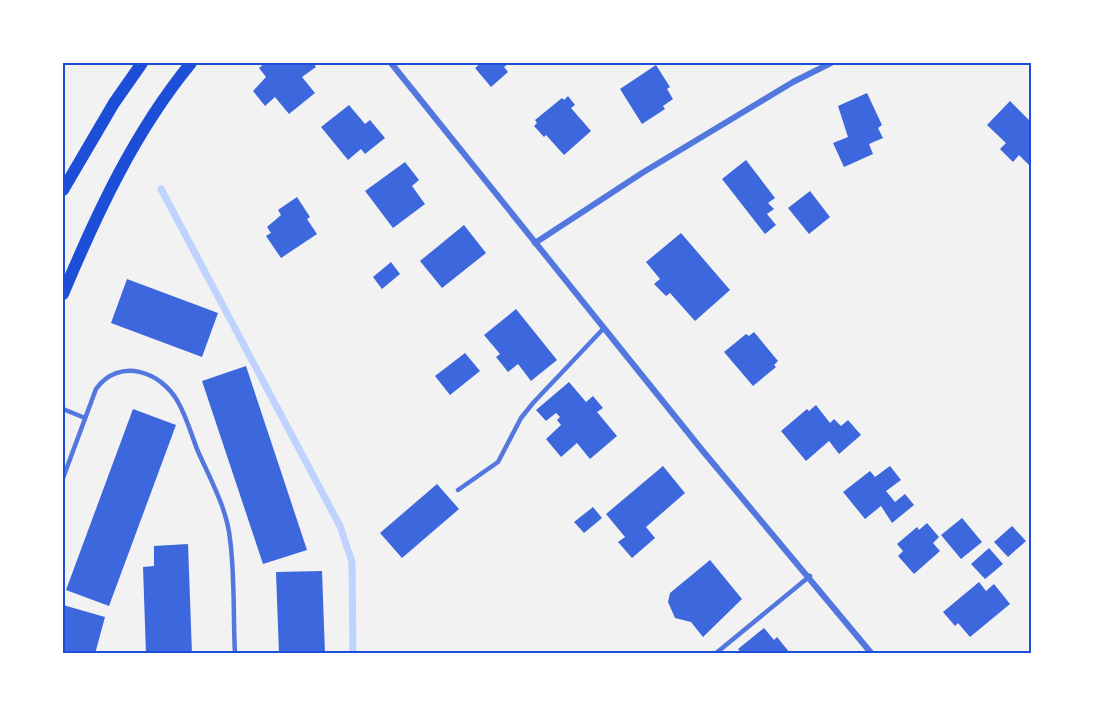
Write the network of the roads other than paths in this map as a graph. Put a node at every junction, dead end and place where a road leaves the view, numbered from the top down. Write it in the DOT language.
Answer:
graph roads {
  1 [pos="142,63"];
  2 [pos="191,63"];
  3 [pos="391,63"];
  4 [pos="831,63"];
  5 [pos="63,190"];
  6 [pos="535,243"];
  7 [pos="63,294"];
  8 [pos="604,328"];
  9 [pos="63,409"];
  10 [pos="85,418"];
  11 [pos="63,478"];
  12 [pos="458,490"];
  13 [pos="810,576"];
  14 [pos="235,654"];
  15 [pos="715,654"];
  16 [pos="872,654"];
  1 -- 5 [label="main road"];
  2 -- 7 [label="main road"];
  3 -- 6 [label="street"];
  4 -- 6 [label="street"];
  6 -- 8 [label="street"];
  8 -- 12 [label="lane"];
  8 -- 13 [label="street"];
  9 -- 10 [label="lane"];
  10 -- 11 [label="lane"];
  10 -- 14 [label="lane"];
  13 -- 15 [label="lane"];
  13 -- 16 [label="street"];
}
